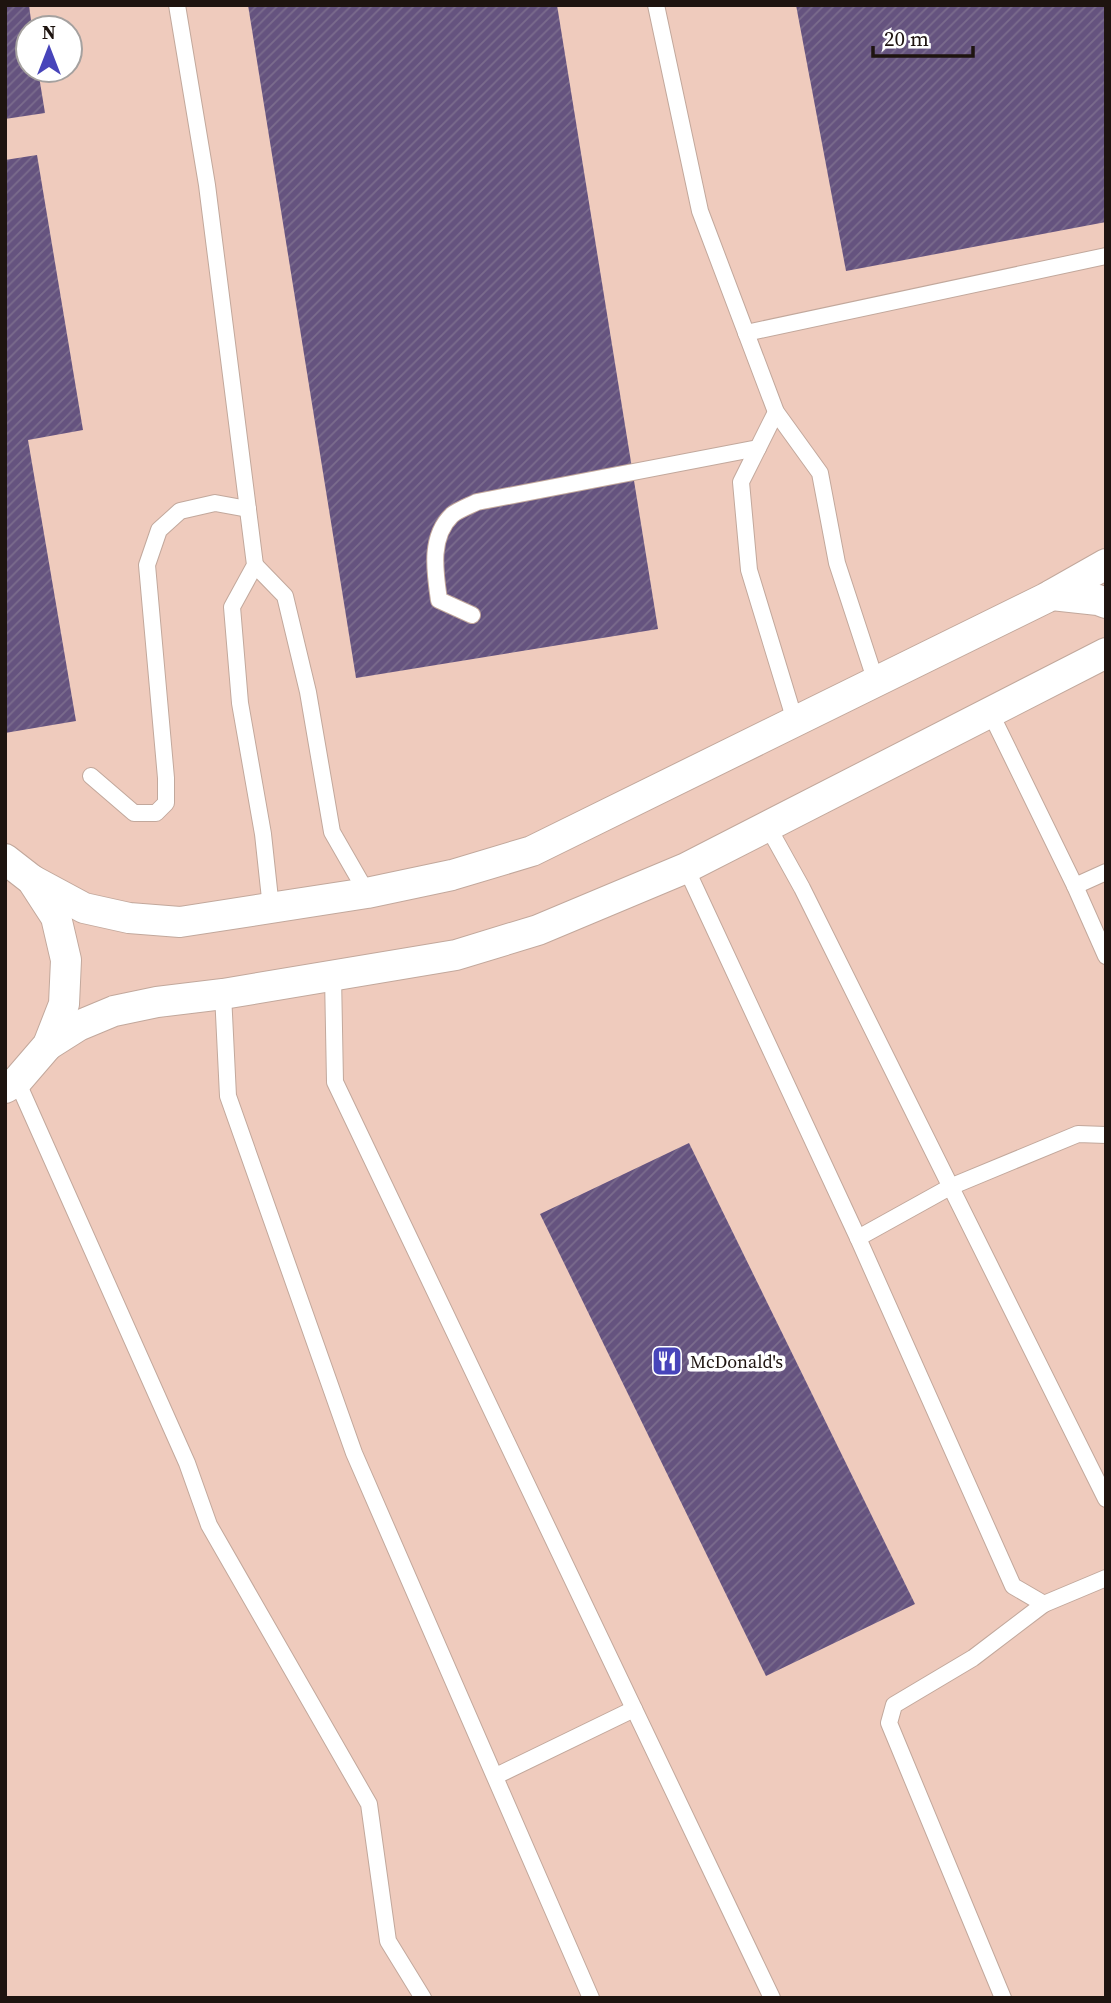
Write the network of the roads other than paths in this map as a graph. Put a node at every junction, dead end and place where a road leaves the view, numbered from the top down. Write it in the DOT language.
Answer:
graph roads {
  1 [pos="177,5"];
  2 [pos="656,5"];
  3 [pos="1106,256"];
  4 [pos="746,333"];
  5 [pos="776,412"];
  6 [pos="758,448"];
  7 [pos="248,509"];
  8 [pos="1106,564"];
  9 [pos="255,565"];
  10 [pos="1052,595"];
  11 [pos="1106,603"];
  12 [pos="472,615"];
  13 [pos="1100,654"];
  14 [pos="876,682"];
  15 [pos="990,712"];
  16 [pos="795,721"];
  17 [pos="91,776"];
  18 [pos="767,825"];
  19 [pos="5,859"];
  20 [pos="686,868"];
  21 [pos="1106,872"];
  22 [pos="32,880"];
  23 [pos="1075,886"];
  24 [pos="367,893"];
  25 [pos="271,908"];
  26 [pos="1106,956"];
  27 [pos="332,976"];
  28 [pos="223,994"];
  29 [pos="48,1045"];
  30 [pos="11,1084"];
  31 [pos="1106,1135"];
  32 [pos="950,1186"];
  33 [pos="858,1238"];
  34 [pos="1106,1499"];
  35 [pos="1106,1577"];
  36 [pos="1044,1604"];
  37 [pos="634,1709"];
  38 [pos="496,1776"];
  39 [pos="423,1998"];
  40 [pos="591,1998"];
  41 [pos="772,1998"];
  42 [pos="1003,1998"];
  1 -- 7 [label="lane"];
  2 -- 4 [label="lane"];
  3 -- 4 [label="lane"];
  4 -- 5 [label="lane"];
  5 -- 6 [label="lane"];
  5 -- 14 [label="lane"];
  6 -- 12 [label="lane"];
  6 -- 16 [label="lane"];
  7 -- 9 [label="lane"];
  7 -- 17 [label="lane"];
  8 -- 10 [label="street"];
  9 -- 24 [label="lane"];
  9 -- 25 [label="lane"];
  10 -- 11 [label="street"];
  10 -- 14 [label="street"];
  13 -- 15 [label="street"];
  14 -- 16 [label="street"];
  15 -- 18 [label="street"];
  15 -- 23 [label="lane"];
  16 -- 24 [label="street"];
  18 -- 20 [label="street"];
  18 -- 32 [label="lane"];
  19 -- 22 [label="street"];
  20 -- 27 [label="street"];
  20 -- 33 [label="lane"];
  21 -- 23 [label="lane"];
  22 -- 25 [label="street"];
  22 -- 29 [label="street"];
  23 -- 26 [label="lane"];
  24 -- 25 [label="street"];
  27 -- 28 [label="street"];
  27 -- 37 [label="lane"];
  28 -- 29 [label="street"];
  28 -- 38 [label="lane"];
  29 -- 30 [label="street"];
  30 -- 39 [label="lane"];
  31 -- 32 [label="lane"];
  32 -- 33 [label="lane"];
  32 -- 34 [label="lane"];
  33 -- 36 [label="lane"];
  35 -- 36 [label="lane"];
  36 -- 42 [label="lane"];
  37 -- 38 [label="lane"];
  37 -- 41 [label="lane"];
  38 -- 40 [label="lane"];
}
